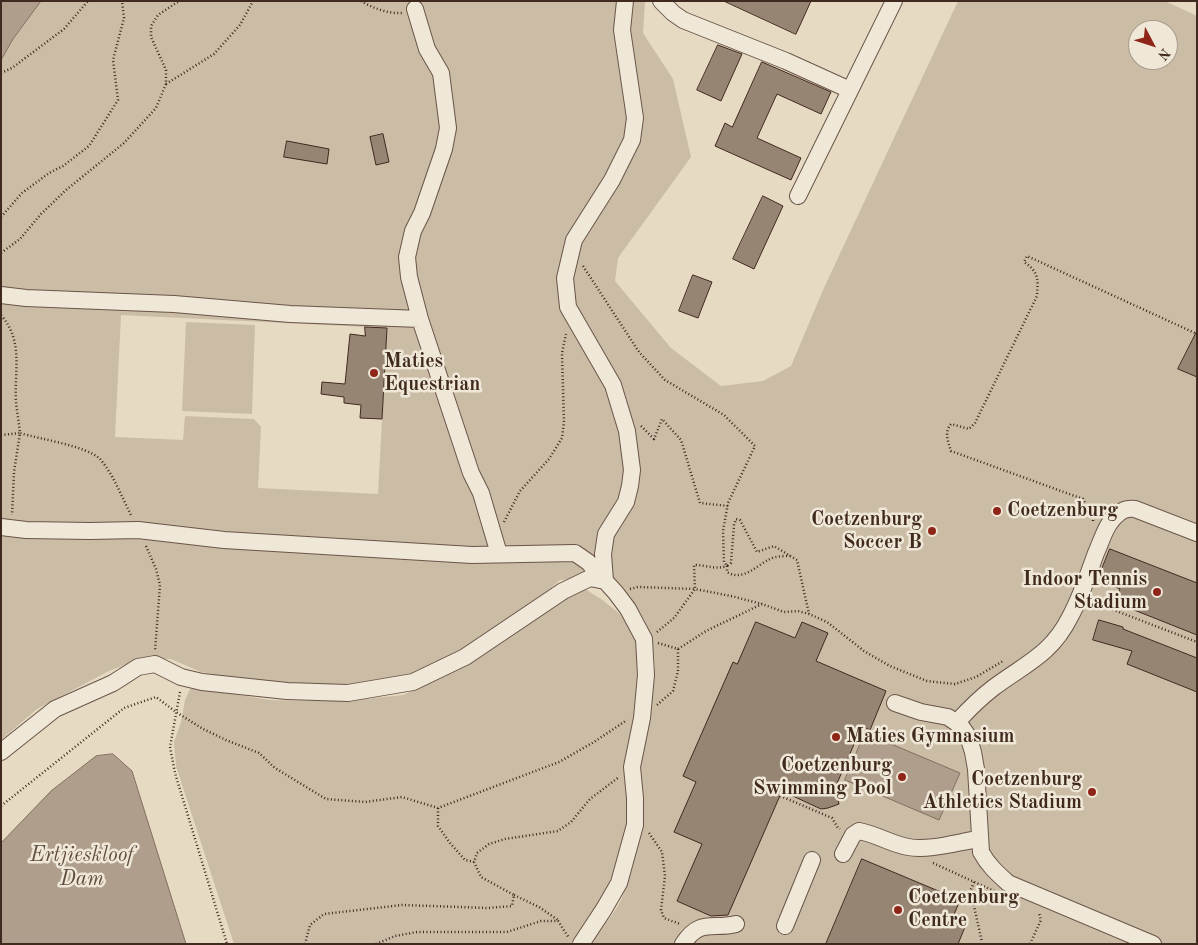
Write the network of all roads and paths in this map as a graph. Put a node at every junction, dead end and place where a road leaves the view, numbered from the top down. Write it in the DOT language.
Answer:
graph roads {
  1 [pos="88,1"];
  2 [pos="122,1"];
  3 [pos="179,1"];
  4 [pos="253,1"];
  5 [pos="361,1"];
  6 [pos="626,1"];
  7 [pos="662,1"];
  8 [pos="894,1"];
  9 [pos="415,8"];
  10 [pos="1,73"];
  11 [pos="166,84"];
  12 [pos="850,90"];
  13 [pos="798,196"];
  14 [pos="1,217"];
  15 [pos="572,248"];
  16 [pos="1,253"];
  17 [pos="1,295"];
  18 [pos="568,307"];
  19 [pos="1,315"];
  20 [pos="420,319"];
  21 [pos="1197,334"];
  22 [pos="640,425"];
  23 [pos="20,433"];
  24 [pos="1,435"];
  25 [pos="728,506"];
  26 [pos="1094,522"];
  27 [pos="6,528"];
  28 [pos="138,530"];
  29 [pos="1197,532"];
  30 [pos="494,535"];
  31 [pos="500,554"];
  32 [pos="790,556"];
  33 [pos="727,566"];
  34 [pos="605,581"];
  35 [pos="695,589"];
  36 [pos="616,593"];
  37 [pos="1079,597"];
  38 [pos="762,604"];
  39 [pos="809,614"];
  40 [pos="644,639"];
  41 [pos="1197,642"];
  42 [pos="678,649"];
  43 [pos="1008,658"];
  44 [pos="154,664"];
  45 [pos="177,686"];
  46 [pos="895,703"];
  47 [pos="176,712"];
  48 [pos="642,718"];
  49 [pos="957,722"];
  50 [pos="1,752"];
  51 [pos="632,767"];
  52 [pos="764,789"];
  53 [pos="1,806"];
  54 [pos="438,808"];
  55 [pos="635,825"];
  56 [pos="845,832"];
  57 [pos="979,839"];
  58 [pos="843,854"];
  59 [pos="812,860"];
  60 [pos="926,860"];
  61 [pos="474,862"];
  62 [pos="974,882"];
  63 [pos="996,892"];
  64 [pos="514,895"];
  65 [pos="1036,910"];
  66 [pos="558,920"];
  67 [pos="736,924"];
  68 [pos="785,926"];
  69 [pos="687,939"];
  70 [pos="982,942"];
  71 [pos="227,944"];
  72 [pos="305,944"];
  73 [pos="376,944"];
  74 [pos="570,944"];
  75 [pos="581,944"];
  76 [pos="1030,944"];
  77 [pos="1152,944"];
  1 -- 10 [label="path"];
  2 -- 14 [label="path"];
  3 -- 11 [label="path"];
  4 -- 11 [label="path"];
  5 -- 9 [label="path"];
  6 -- 15 [label="street"];
  7 -- 12 [label="street"];
  8 -- 12 [label="street"];
  9 -- 20 [label="street"];
  11 -- 16 [label="path"];
  12 -- 13 [label="street"];
  15 -- 18 [label="street"];
  15 -- 25 [label="path"];
  17 -- 20 [label="street"];
  18 -- 30 [label="path"];
  18 -- 34 [label="street"];
  19 -- 23 [label="path"];
  20 -- 30 [label="street"];
  21 -- 26 [label="path"];
  22 -- 25 [label="path"];
  23 -- 24 [label="path"];
  23 -- 27 [label="path"];
  23 -- 28 [label="path"];
  25 -- 33 [label="path"];
  27 -- 28 [label="street"];
  28 -- 31 [label="street"];
  28 -- 44 [label="path"];
  29 -- 37 [label="street"];
  30 -- 31 [label="street"];
  31 -- 34 [label="street"];
  32 -- 33 [label="path"];
  32 -- 33 [label="path"];
  32 -- 39 [label="path"];
  33 -- 35 [label="path"];
  34 -- 36 [label="street"];
  34 -- 44 [label="street"];
  35 -- 36 [label="path"];
  35 -- 38 [label="path"];
  35 -- 40 [label="path"];
  36 -- 40 [label="street"];
  37 -- 41 [label="path"];
  37 -- 49 [label="street"];
  38 -- 39 [label="path"];
  38 -- 42 [label="path"];
  39 -- 43 [label="path"];
  40 -- 42 [label="path"];
  40 -- 48 [label="street"];
  42 -- 48 [label="path"];
  44 -- 50 [label="street"];
  45 -- 47 [label="path"];
  46 -- 49 [label="street"];
  47 -- 53 [label="path"];
  47 -- 54 [label="path"];
  47 -- 71 [label="path"];
  48 -- 51 [label="street"];
  48 -- 54 [label="path"];
  49 -- 57 [label="street"];
  51 -- 55 [label="street"];
  51 -- 61 [label="path"];
  52 -- 56 [label="path"];
  54 -- 61 [label="path"];
  55 -- 69 [label="path"];
  55 -- 75 [label="street"];
  57 -- 58 [label="street"];
  57 -- 77 [label="street"];
  59 -- 68 [label="street"];
  60 -- 62 [label="path"];
  61 -- 64 [label="path"];
  62 -- 63 [label="path"];
  62 -- 70 [label="path"];
  64 -- 66 [label="path"];
  64 -- 72 [label="path"];
  65 -- 76 [label="path"];
  66 -- 73 [label="path"];
  66 -- 74 [label="path"];
  67 -- 69 [label="street"];
}
